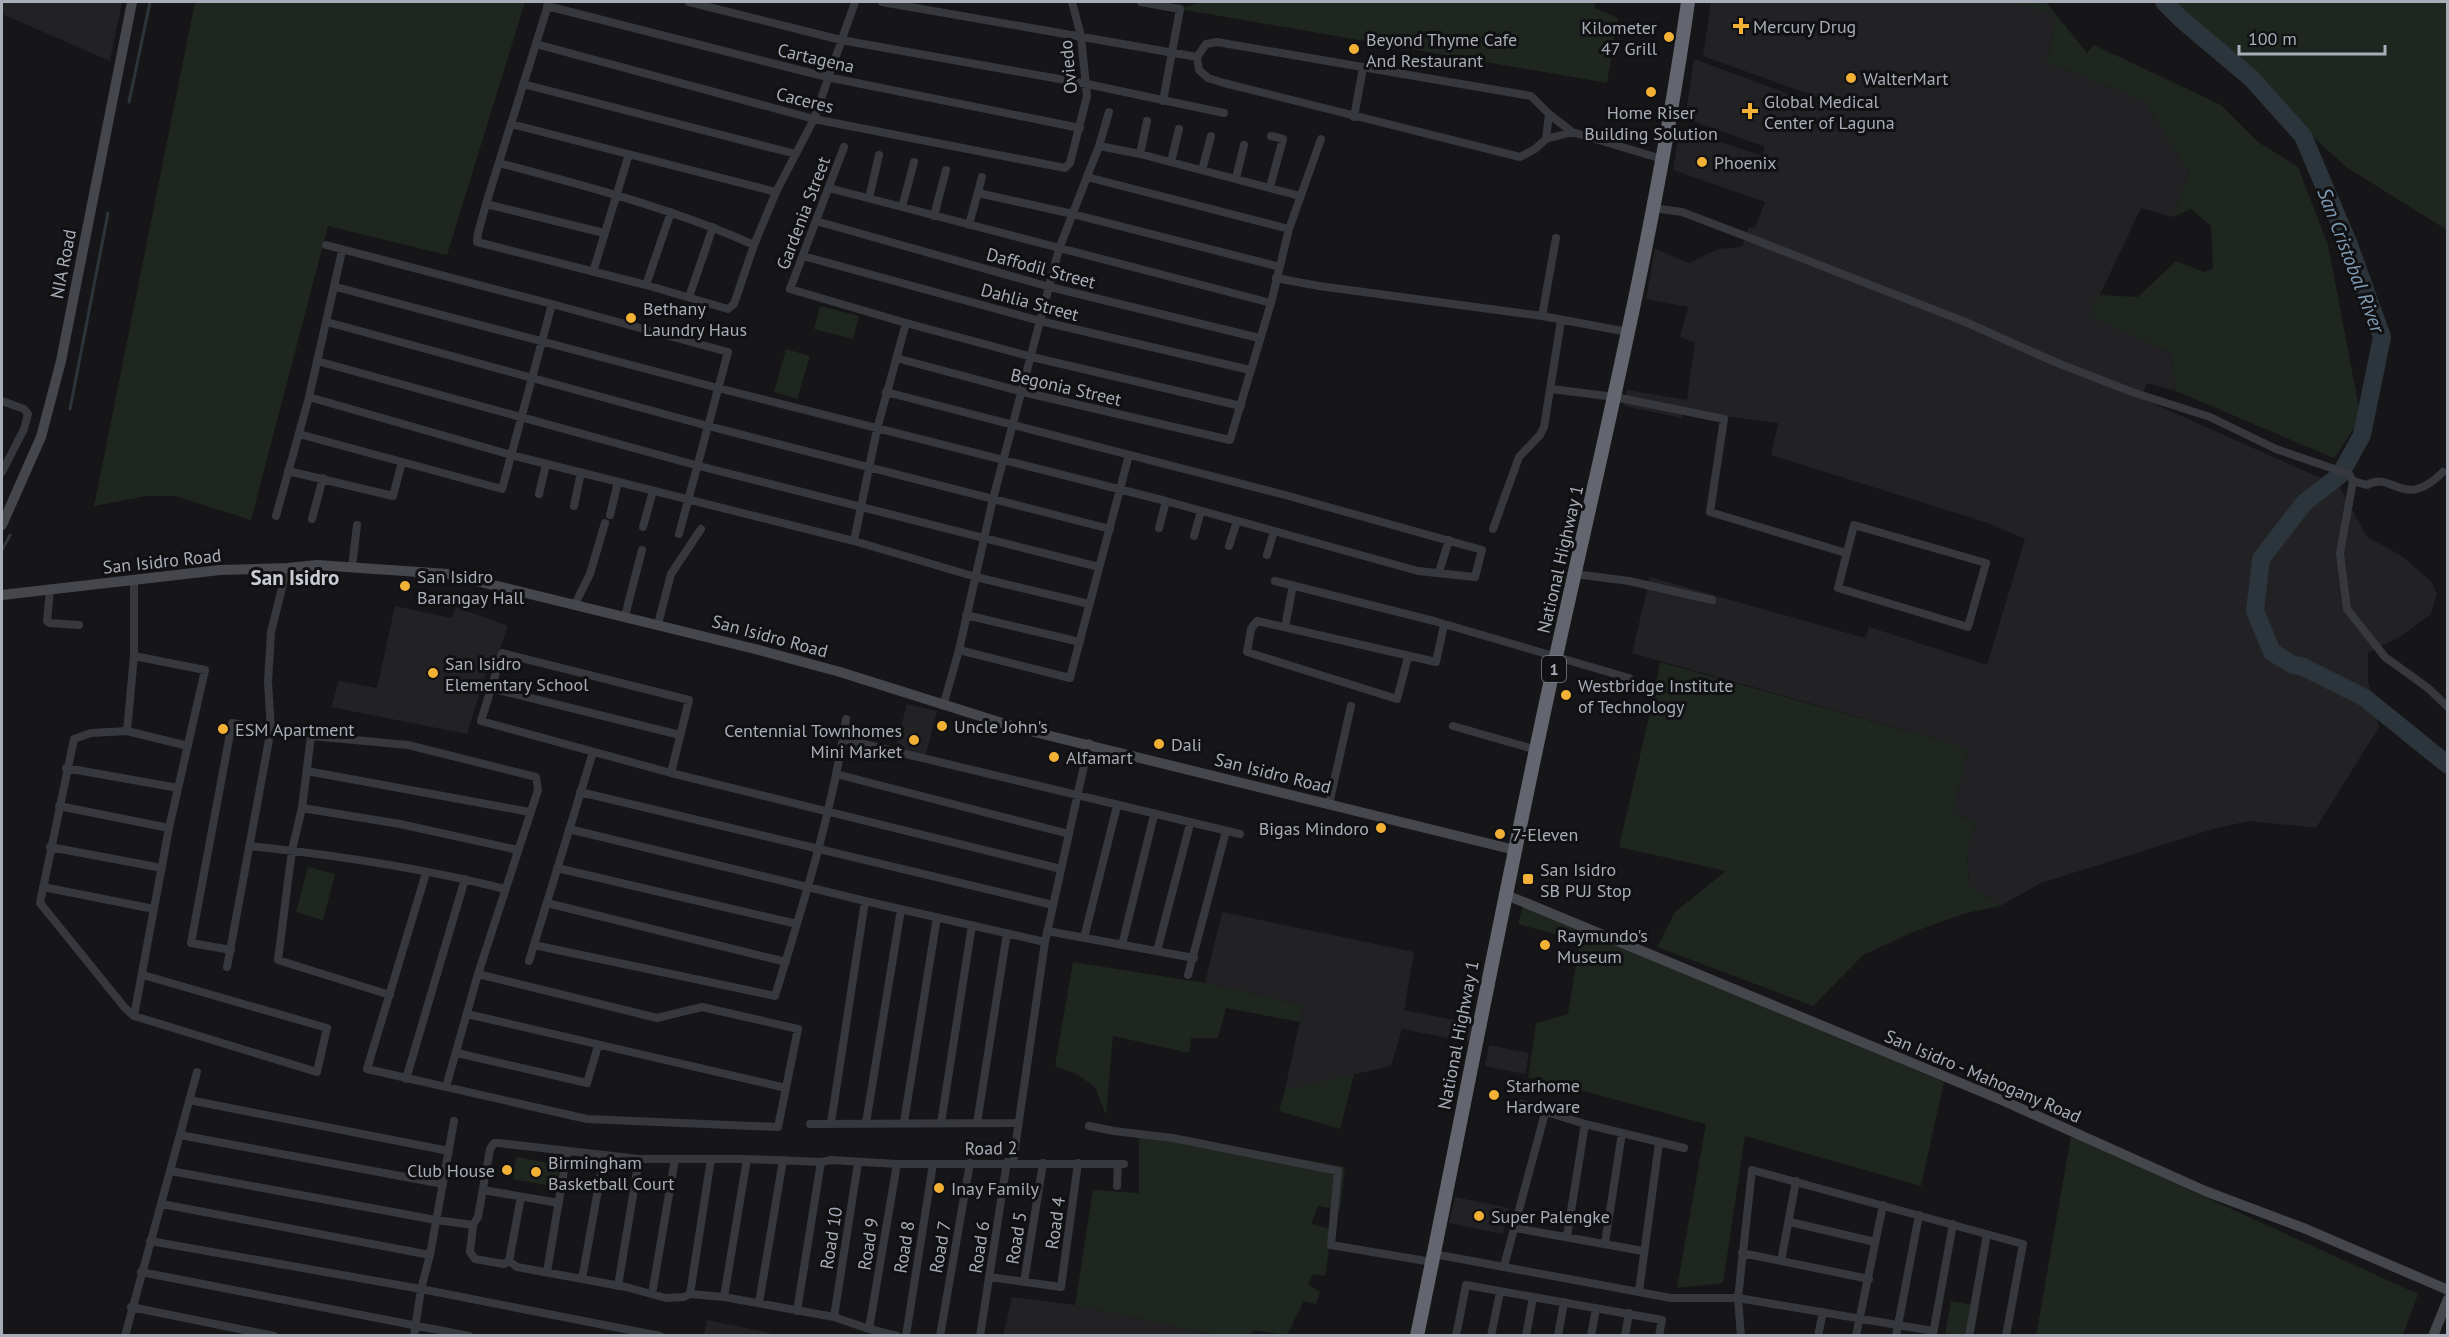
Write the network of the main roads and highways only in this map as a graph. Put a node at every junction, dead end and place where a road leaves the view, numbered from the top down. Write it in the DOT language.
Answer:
graph roads {
  1 [pos="1688,2"];
  2 [pos="1417,1335"];
  1 -- 2 [label="highway, National Highway 1 / 1"];
}
